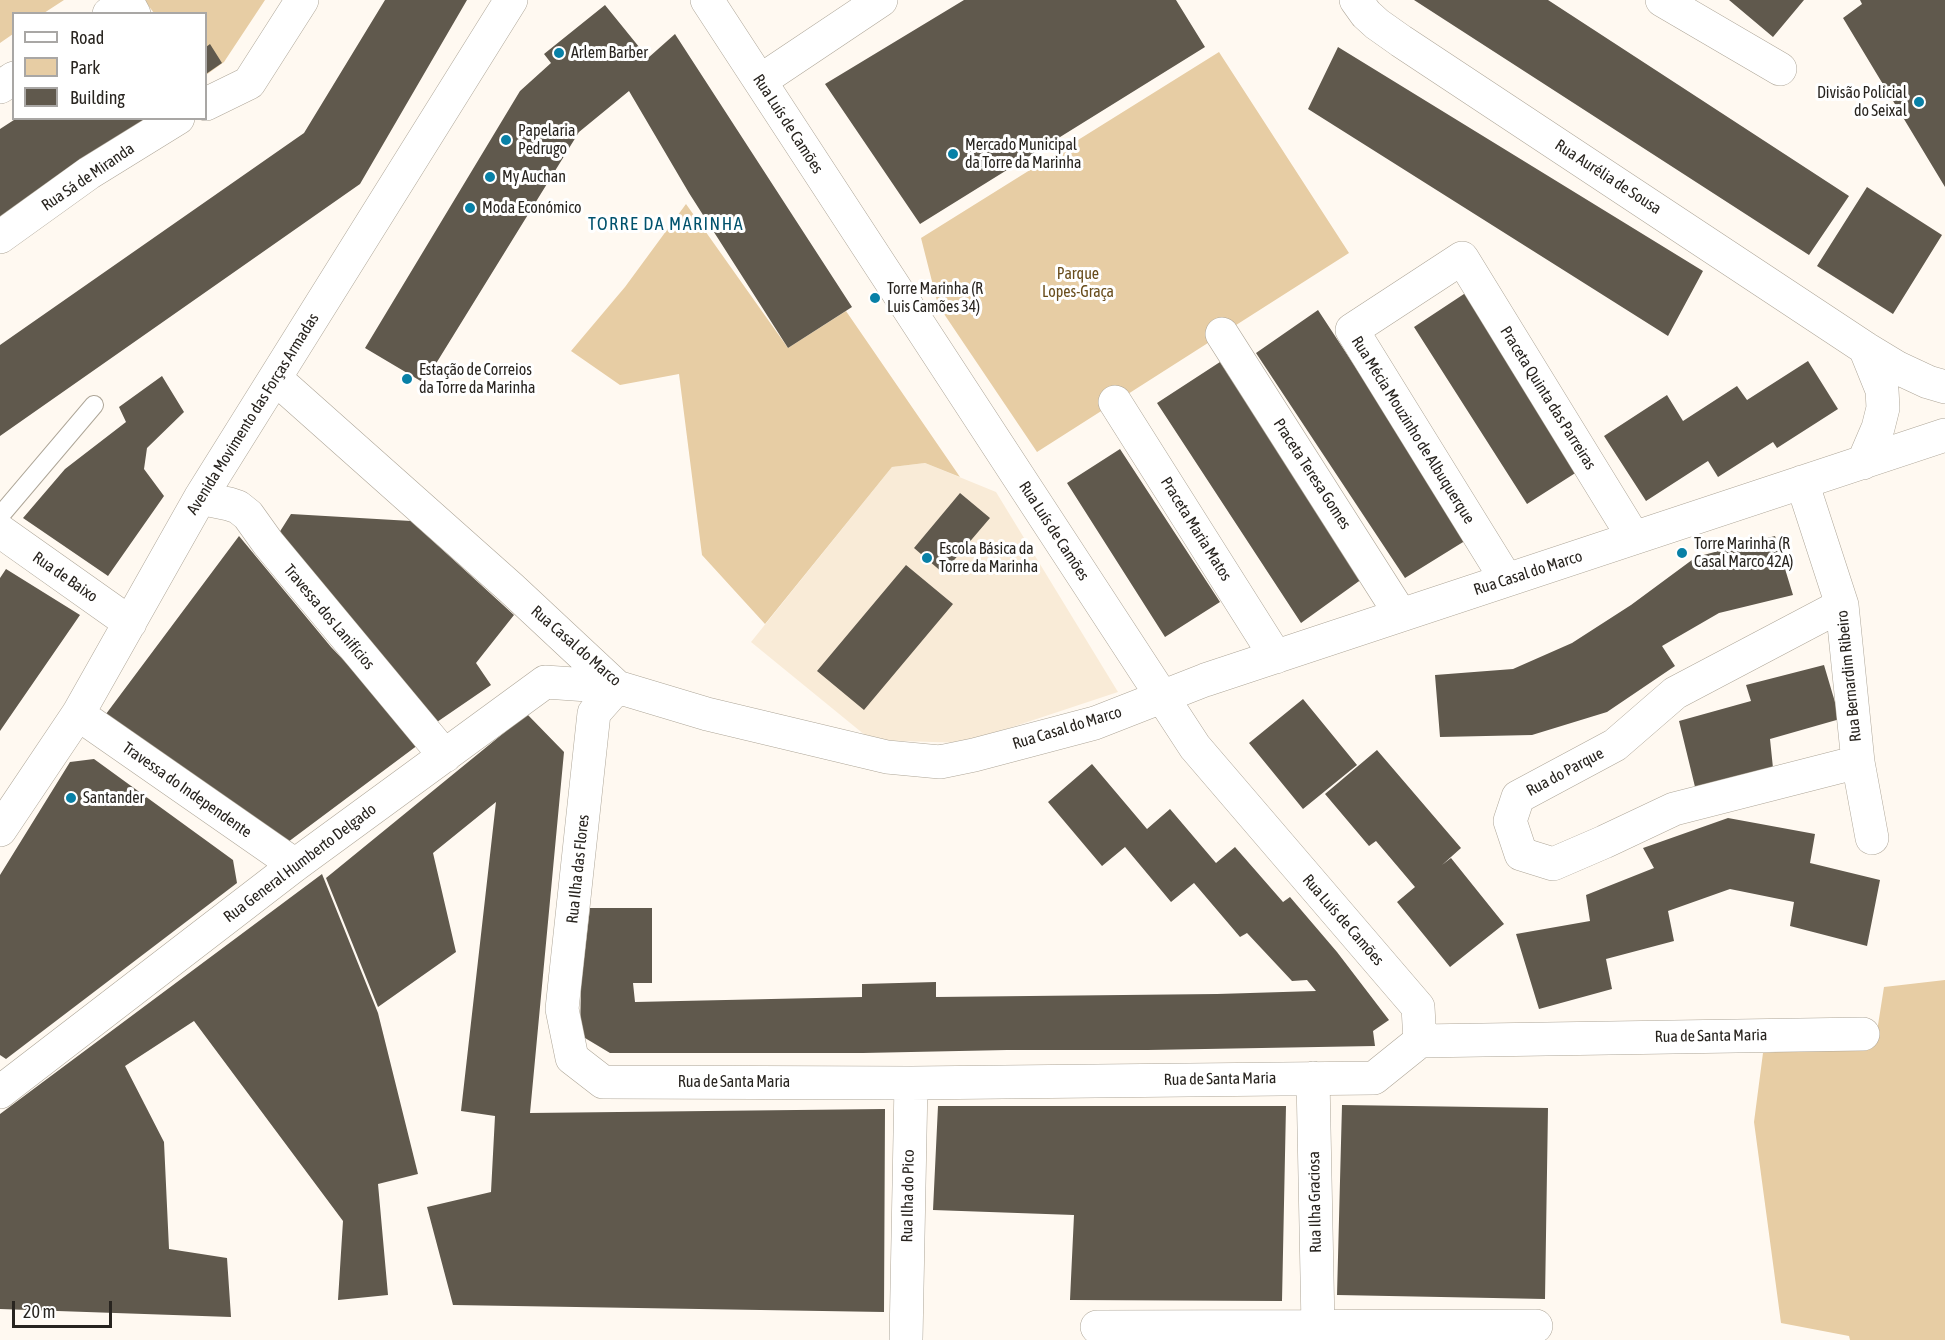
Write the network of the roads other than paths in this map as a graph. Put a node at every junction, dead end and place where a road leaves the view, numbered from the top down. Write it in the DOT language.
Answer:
graph roads {
  1 [pos="302,0"];
  2 [pos="511,0"];
  3 [pos="707,0"];
  4 [pos="881,0"];
  5 [pos="1356,0"];
  6 [pos="1662,0"];
  7 [pos="112,12"];
  8 [pos="133,12"];
  9 [pos="1780,69"];
  10 [pos="760,81"];
  11 [pos="207,104"];
  12 [pos="175,120"];
  13 [pos="0,237"];
  14 [pos="1462,258"];
  15 [pos="1222,334"];
  16 [pos="1865,348"];
  17 [pos="275,378"];
  18 [pos="1945,387"];
  19 [pos="1115,402"];
  20 [pos="94,405"];
  21 [pos="1945,435"];
  22 [pos="1863,463"];
  23 [pos="1802,482"];
  24 [pos="200,498"];
  25 [pos="0,516"];
  26 [pos="0,531"];
  27 [pos="1634,538"];
  28 [pos="1506,579"];
  29 [pos="1842,605"];
  30 [pos="1401,615"];
  31 [pos="130,624"];
  32 [pos="1276,657"];
  33 [pos="617,687"];
  34 [pos="1161,697"];
  35 [pos="78,714"];
  36 [pos="446,756"];
  37 [pos="1858,762"];
  38 [pos="0,830"];
  39 [pos="1872,838"];
  40 [pos="296,865"];
  41 [pos="1863,1034"];
  42 [pos="1420,1041"];
  43 [pos="572,1058"];
  44 [pos="1313,1078"];
  45 [pos="911,1083"];
  46 [pos="0,1092"];
  47 [pos="905,1324"];
  48 [pos="1318,1326"];
  49 [pos="1536,1326"];
  50 [pos="1097,1327"];
  51 [pos="885,1340"];
  1 -- 11 [label="street"];
  2 -- 17 [label="street, Avenida Movimento das Forças Armadas"];
  3 -- 10 [label="street, Rua Luís de Camões"];
  4 -- 10 [label="street"];
  5 -- 16 [label="street, Rua Aurélia de Sousa"];
  6 -- 9 [label="street"];
  7 -- 8 [label="street"];
  10 -- 34 [label="street, Rua Luís de Camões"];
  12 -- 13 [label="street, Rua Sá de Miranda"];
  14 -- 27 [label="street, Praceta Quinta das Parreiras"];
  14 -- 28 [label="street, Rua Mécia Mouzinho de Albuquerque"];
  15 -- 30 [label="street, Praceta Teresa Gomes"];
  16 -- 18 [label="street, Rua Aurélia de Sousa"];
  16 -- 22 [label="street"];
  17 -- 24 [label="street, Avenida Movimento das Forças Armadas"];
  17 -- 33 [label="street, Rua Casal do Marco"];
  19 -- 32 [label="street, Praceta Maria Matos"];
  20 -- 25 [label="lane"];
  21 -- 22 [label="street, Rua Casal do Marco"];
  22 -- 23 [label="street, Rua Casal do Marco"];
  23 -- 27 [label="street, Rua Casal do Marco"];
  23 -- 29 [label="street, Rua Bernardim Ribeiro"];
  24 -- 31 [label="street, Avenida Movimento das Forças Armadas"];
  24 -- 36 [label="street, Travessa dos Lanifícios"];
  26 -- 31 [label="street, Rua de Baixo"];
  27 -- 28 [label="street, Rua Casal do Marco"];
  28 -- 30 [label="street, Rua Casal do Marco"];
  29 -- 37 [label="street, Rua Bernardim Ribeiro"];
  29 -- 37 [label="street, Rua do Parque"];
  30 -- 32 [label="street, Rua Casal do Marco"];
  31 -- 35 [label="street, Avenida Movimento das Forças Armadas"];
  32 -- 34 [label="street, Rua Casal do Marco"];
  33 -- 34 [label="street, Rua Casal do Marco"];
  33 -- 36 [label="street, Rua General Humberto Delgado"];
  33 -- 43 [label="street, Rua Ilha das Flores"];
  34 -- 42 [label="street, Rua Luís de Camões"];
  35 -- 38 [label="street, Avenida Movimento das Forças Armadas"];
  35 -- 40 [label="street, Travessa do Independente"];
  36 -- 40 [label="street, Rua General Humberto Delgado"];
  37 -- 39 [label="street, Rua Bernardim Ribeiro"];
  40 -- 46 [label="street, Rua General Humberto Delgado"];
  41 -- 42 [label="street, Rua de Santa Maria"];
  42 -- 44 [label="street, Rua de Santa Maria"];
  43 -- 45 [label="street, Rua de Santa Maria"];
  44 -- 45 [label="street, Rua de Santa Maria"];
  44 -- 48 [label="street, Rua Ilha Graciosa"];
  45 -- 47 [label="street, Rua Ilha do Pico"];
  47 -- 51 [label="street, Rua Ilha do Pico"];
  48 -- 49 [label="street"];
  48 -- 50 [label="street"];
}
